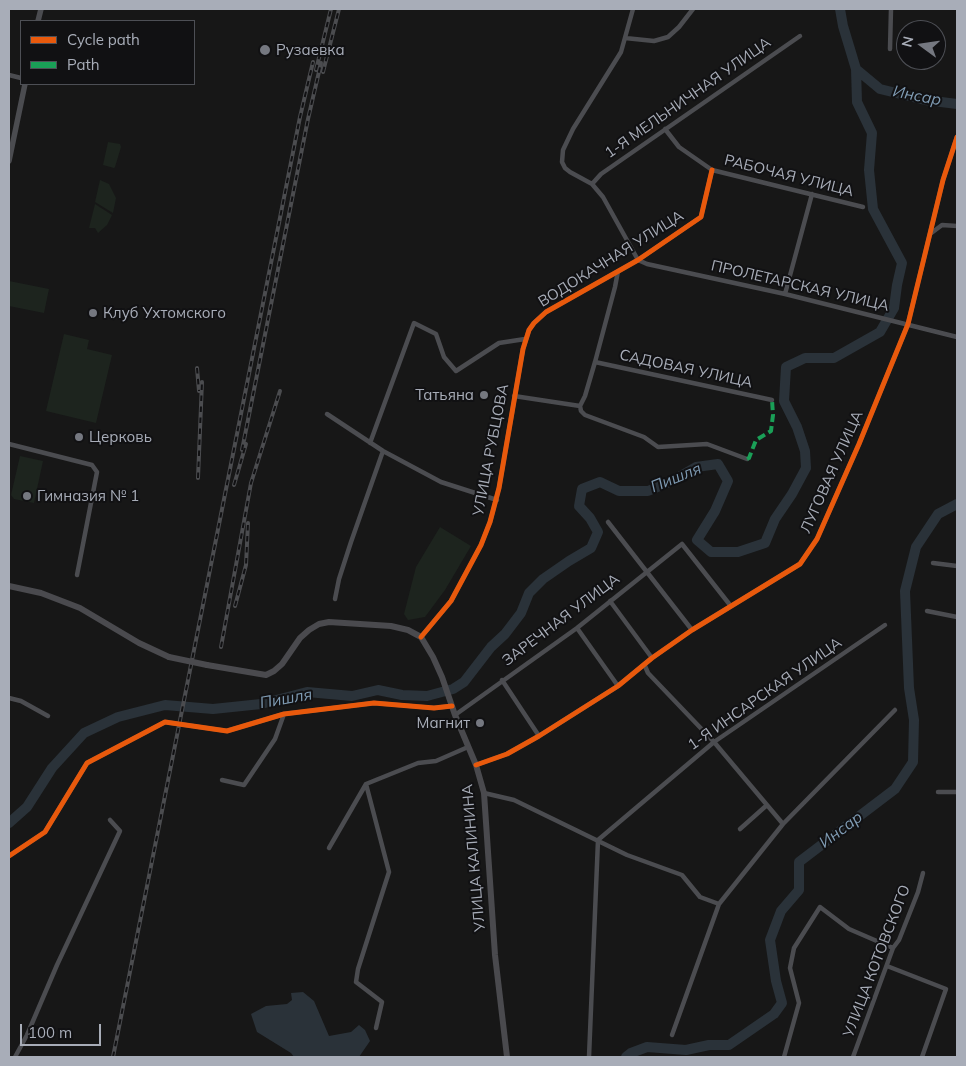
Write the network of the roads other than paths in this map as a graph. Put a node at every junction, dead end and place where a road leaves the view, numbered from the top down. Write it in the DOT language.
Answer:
graph roads {
  1 [pos="633,9"];
  2 [pos="693,9"];
  3 [pos="891,9"];
  4 [pos="800,36"];
  5 [pos="626,38"];
  6 [pos="890,50"];
  7 [pos="25,85"];
  8 [pos="665,129"];
  9 [pos="957,137"];
  10 [pos="9,161"];
  11 [pos="712,170"];
  12 [pos="592,184"];
  13 [pos="812,194"];
  14 [pos="863,207"];
  15 [pos="957,226"];
  16 [pos="930,234"];
  17 [pos="638,260"];
  18 [pos="618,272"];
  19 [pos="785,294"];
  20 [pos="908,324"];
  21 [pos="957,337"];
  22 [pos="525,339"];
  23 [pos="595,362"];
  24 [pos="514,396"];
  25 [pos="772,400"];
  26 [pos="580,406"];
  27 [pos="326,414"];
  28 [pos="370,443"];
  29 [pos="9,444"];
  30 [pos="384,451"];
  31 [pos="747,459"];
  32 [pos="497,500"];
  33 [pos="608,522"];
  34 [pos="933,563"];
  35 [pos="957,566"];
  36 [pos="646,571"];
  37 [pos="77,576"];
  38 [pos="9,586"];
  39 [pos="335,599"];
  40 [pos="610,601"];
  41 [pos="730,605"];
  42 [pos="927,611"];
  43 [pos="957,617"];
  44 [pos="886,625"];
  45 [pos="577,628"];
  46 [pos="692,630"];
  47 [pos="421,637"];
  48 [pos="652,658"];
  49 [pos="645,666"];
  50 [pos="502,680"];
  51 [pos="618,686"];
  52 [pos="9,698"];
  53 [pos="451,702"];
  54 [pos="895,710"];
  55 [pos="284,714"];
  56 [pos="455,715"];
  57 [pos="48,716"];
  58 [pos="539,736"];
  59 [pos="714,742"];
  60 [pos="468,747"];
  61 [pos="476,765"];
  62 [pos="222,780"];
  63 [pos="366,784"];
  64 [pos="957,790"];
  65 [pos="938,792"];
  66 [pos="484,793"];
  67 [pos="767,805"];
  68 [pos="110,820"];
  69 [pos="783,824"];
  70 [pos="740,829"];
  71 [pos="598,840"];
  72 [pos="329,848"];
  73 [pos="9,856"];
  74 [pos="923,873"];
  75 [pos="719,904"];
  76 [pos="893,948"];
  77 [pos="887,966"];
  78 [pos="376,1028"];
  79 [pos="672,1035"];
  80 [pos="15,1057"];
  81 [pos="507,1057"];
  82 [pos="589,1057"];
  83 [pos="784,1057"];
  84 [pos="853,1057"];
  85 [pos="922,1057"];
  1 -- 5 [label="street"];
  2 -- 5 [label="street"];
  3 -- 6 [label="street"];
  4 -- 8 [label="street, 1-Я МЕЛЬНИЧНАЯ УЛИЦА"];
  5 -- 12 [label="street"];
  7 -- 10 [label="street"];
  8 -- 11 [label="street, РАБОЧАЯ УЛИЦА"];
  8 -- 12 [label="street, 1-Я МЕЛЬНИЧНАЯ УЛИЦА"];
  9 -- 16 [label="street, ЛУГОВАЯ УЛИЦА"];
  11 -- 13 [label="street, РАБОЧАЯ УЛИЦА"];
  11 -- 17 [label="street, ВОДОКАЧНАЯ УЛИЦА"];
  12 -- 17 [label="street"];
  13 -- 14 [label="street, РАБОЧАЯ УЛИЦА"];
  13 -- 19 [label="street"];
  15 -- 16 [label="street"];
  16 -- 20 [label="street, ЛУГОВАЯ УЛИЦА"];
  17 -- 18 [label="street, ВОДОКАЧНАЯ УЛИЦА"];
  17 -- 19 [label="street, ПРОЛЕТАРСКАЯ УЛИЦА"];
  18 -- 22 [label="street, ВОДОКАЧНАЯ УЛИЦА"];
  18 -- 23 [label="street"];
  19 -- 20 [label="street, ПРОЛЕТАРСКАЯ УЛИЦА"];
  20 -- 21 [label="street, ПРОЛЕТАРСКАЯ УЛИЦА"];
  20 -- 41 [label="street, ЛУГОВАЯ УЛИЦА"];
  22 -- 24 [label="street, УЛИЦА РУБЦОВА"];
  22 -- 28 [label="street"];
  23 -- 25 [label="street, САДОВАЯ УЛИЦА"];
  23 -- 26 [label="street"];
  24 -- 26 [label="street"];
  24 -- 32 [label="street, УЛИЦА РУБЦОВА"];
  26 -- 31 [label="street"];
  27 -- 28 [label="street"];
  28 -- 30 [label="street"];
  29 -- 37 [label="street"];
  30 -- 32 [label="street"];
  30 -- 39 [label="street"];
  32 -- 47 [label="street, УЛИЦА РУБЦОВА"];
  33 -- 36 [label="street"];
  34 -- 35 [label="street"];
  36 -- 40 [label="street, ЗАРЕЧНАЯ УЛИЦА"];
  36 -- 41 [label="street, ЗАРЕЧНАЯ УЛИЦА"];
  36 -- 46 [label="street"];
  38 -- 47 [label="main road, bridge"];
  40 -- 45 [label="street, ЗАРЕЧНАЯ УЛИЦА"];
  40 -- 48 [label="street"];
  41 -- 46 [label="street, ЛУГОВАЯ УЛИЦА"];
  42 -- 43 [label="street"];
  44 -- 59 [label="street, 1-Я ИНСАРСКАЯ УЛИЦА"];
  45 -- 50 [label="street, ЗАРЕЧНАЯ УЛИЦА"];
  45 -- 51 [label="street"];
  46 -- 48 [label="street, ЛУГОВАЯ УЛИЦА"];
  47 -- 53 [label="main road, УЛИЦА КАЛИНИНА"];
  48 -- 49 [label="street, ЛУГОВАЯ УЛИЦА"];
  49 -- 51 [label="street, ЛУГОВАЯ УЛИЦА"];
  49 -- 59 [label="street"];
  50 -- 56 [label="street, ЗАРЕЧНАЯ УЛИЦА"];
  50 -- 58 [label="street"];
  51 -- 58 [label="street, ЛУГОВАЯ УЛИЦА"];
  52 -- 57 [label="street"];
  53 -- 55 [label="street"];
  53 -- 56 [label="main road, УЛИЦА КАЛИНИНА"];
  54 -- 69 [label="street"];
  55 -- 62 [label="street"];
  55 -- 73 [label="street"];
  56 -- 60 [label="main road, УЛИЦА КАЛИНИНА"];
  58 -- 61 [label="street, ЛУГОВАЯ УЛИЦА"];
  59 -- 67 [label="street"];
  59 -- 71 [label="street, 1-Я ИНСАРСКАЯ УЛИЦА"];
  60 -- 61 [label="main road, УЛИЦА КАЛИНИНА"];
  60 -- 63 [label="street"];
  61 -- 66 [label="main road, УЛИЦА КАЛИНИНА"];
  63 -- 72 [label="street"];
  63 -- 78 [label="street"];
  64 -- 65 [label="street"];
  66 -- 71 [label="street"];
  66 -- 81 [label="main road, УЛИЦА КАЛИНИНА"];
  67 -- 69 [label="street"];
  67 -- 70 [label="street"];
  68 -- 80 [label="street"];
  69 -- 75 [label="street"];
  71 -- 75 [label="street"];
  71 -- 82 [label="street"];
  74 -- 76 [label="street, УЛИЦА КОТОВСКОГО"];
  75 -- 79 [label="street"];
  76 -- 77 [label="street, УЛИЦА КОТОВСКОГО"];
  76 -- 83 [label="street"];
  77 -- 84 [label="street, УЛИЦА КОТОВСКОГО"];
  77 -- 85 [label="street"];
}
